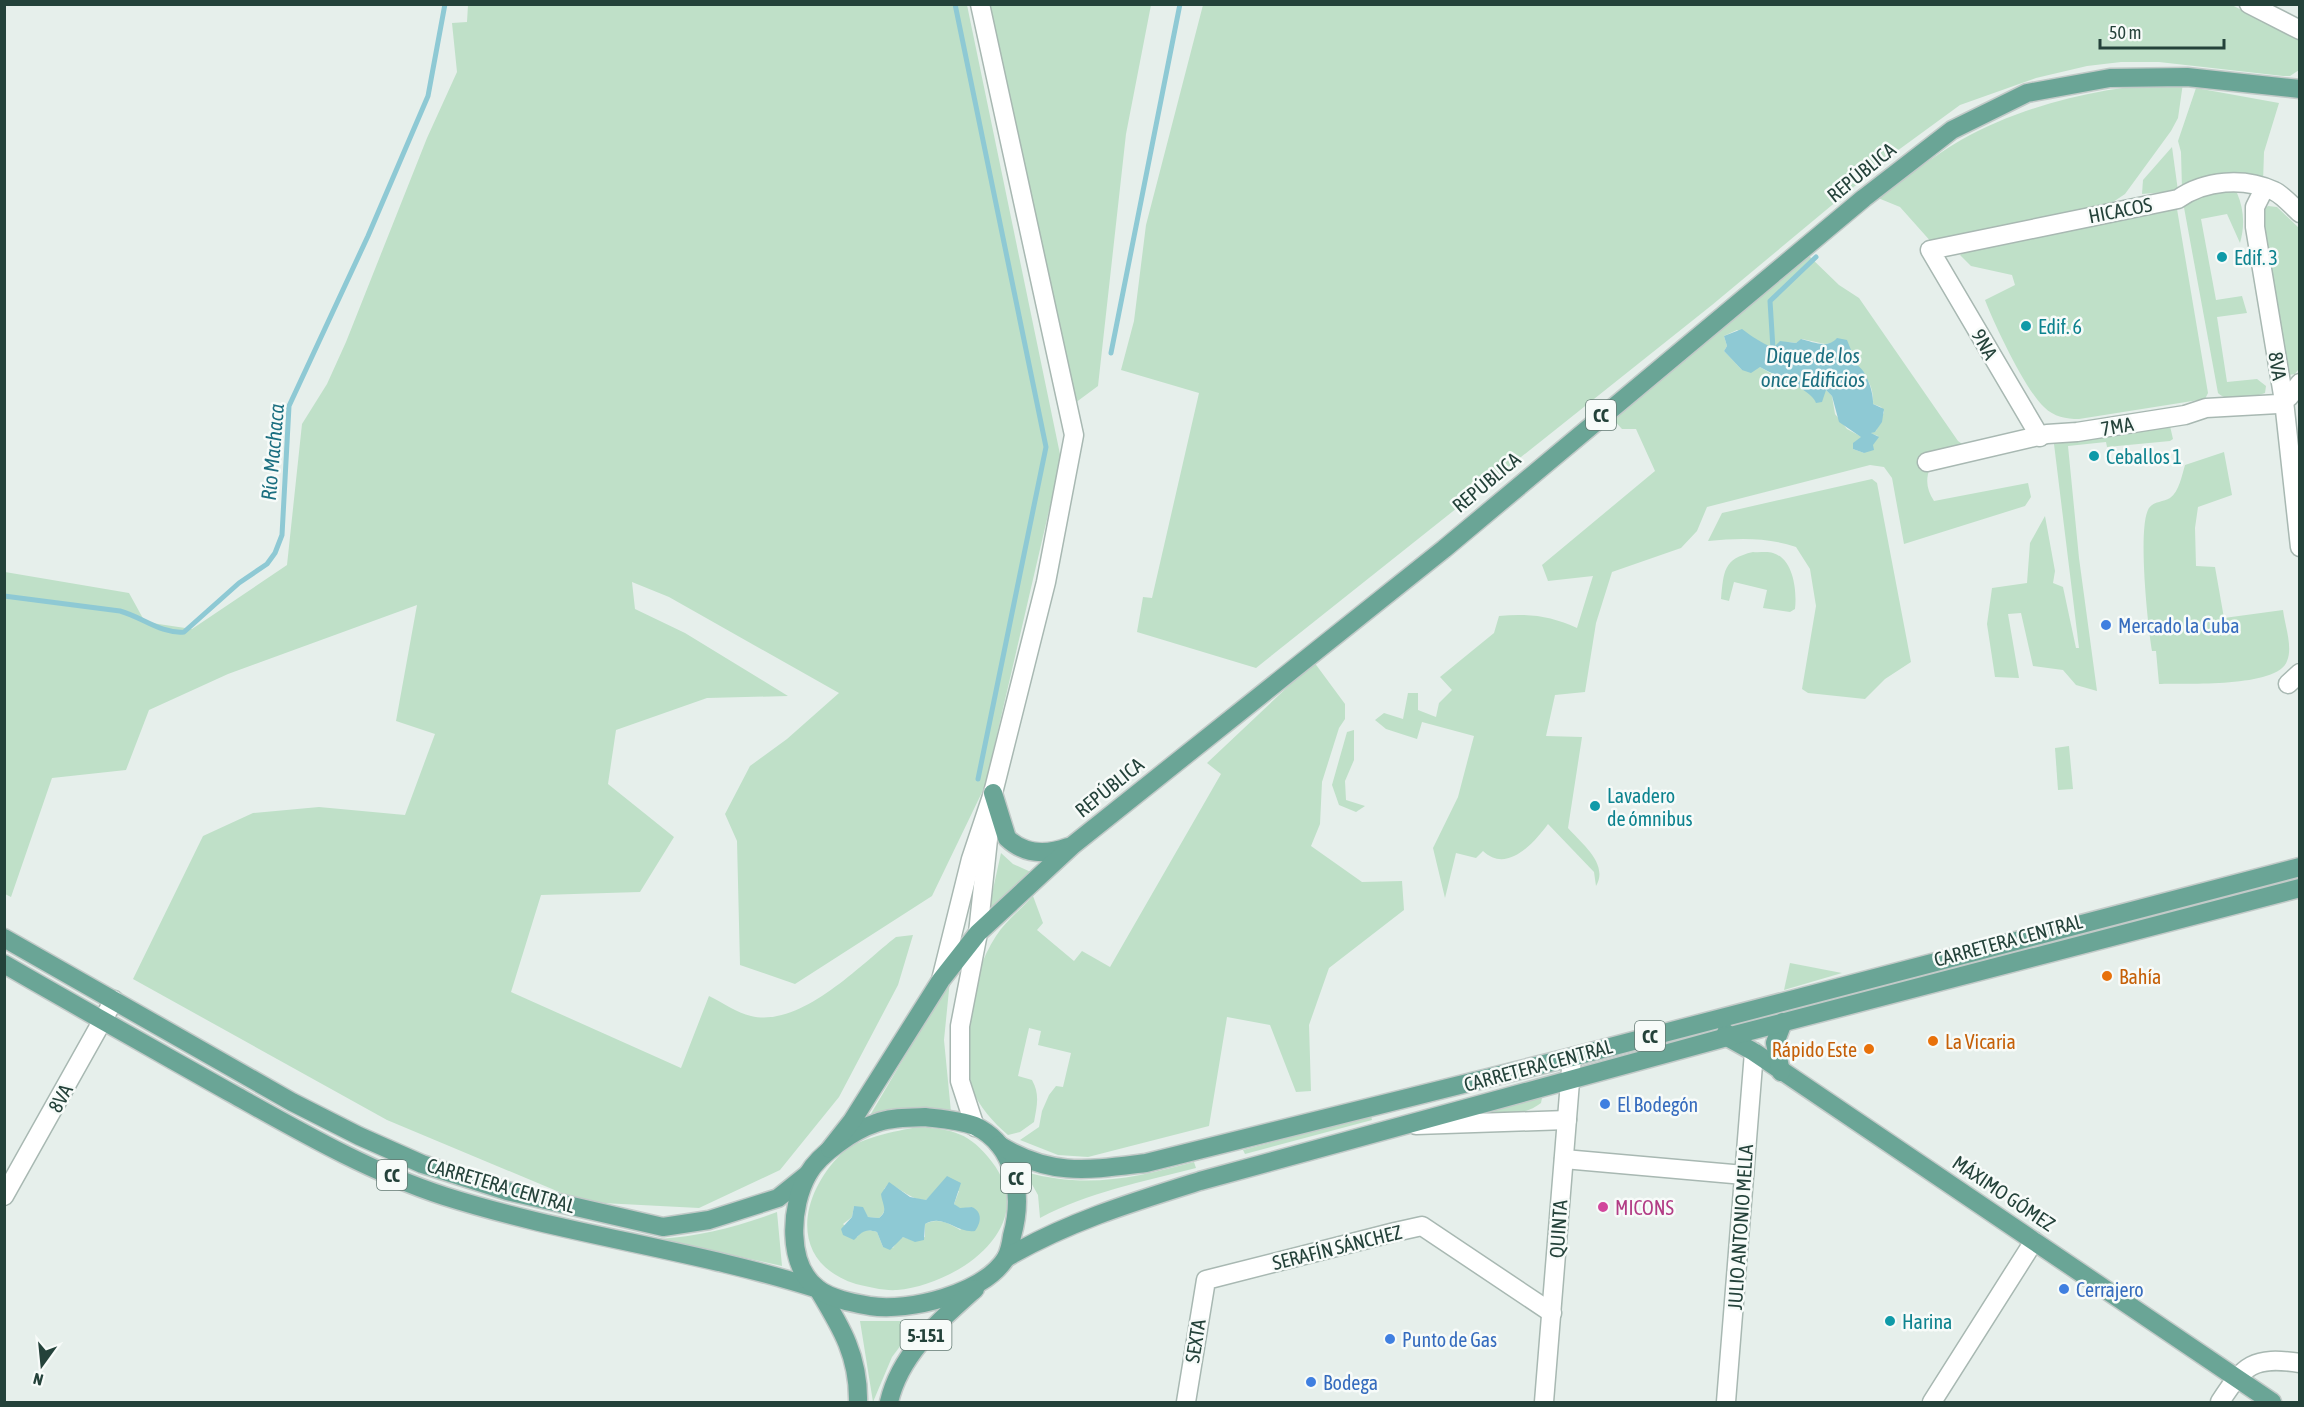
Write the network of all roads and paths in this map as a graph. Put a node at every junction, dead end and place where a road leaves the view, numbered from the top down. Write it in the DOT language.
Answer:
graph roads {
  1 [pos="980,4"];
  2 [pos="2249,4"];
  3 [pos="2300,30"];
  4 [pos="2300,89"];
  5 [pos="2264,189"];
  6 [pos="2300,213"];
  7 [pos="1930,250"];
  8 [pos="2300,383"];
  9 [pos="2284,401"];
  10 [pos="2040,437"];
  11 [pos="1928,462"];
  12 [pos="2300,547"];
  13 [pos="993,793"];
  14 [pos="1073,845"];
  15 [pos="2300,867"];
  16 [pos="2300,888"];
  17 [pos="978,933"];
  18 [pos="4,938"];
  19 [pos="4,964"];
  20 [pos="941,980"];
  21 [pos="114,1000"];
  22 [pos="1722,1015"];
  23 [pos="104,1020"];
  24 [pos="1783,1022"];
  25 [pos="1727,1037"];
  26 [pos="1754,1052"];
  27 [pos="1572,1056"];
  28 [pos="1782,1072"];
  29 [pos="1569,1080"];
  30 [pos="1567,1120"];
  31 [pos="1404,1125"];
  32 [pos="975,1127"];
  33 [pos="999,1145"];
  34 [pos="830,1149"];
  35 [pos="1564,1159"];
  36 [pos="808,1174"];
  37 [pos="1744,1175"];
  38 [pos="4,1196"];
  39 [pos="2034,1241"];
  40 [pos="1006,1258"];
  41 [pos="1206,1280"];
  42 [pos="983,1282"];
  43 [pos="818,1289"];
  44 [pos="1552,1313"];
  45 [pos="2300,1363"];
  46 [pos="2236,1378"];
  47 [pos="1730,1401"];
  48 [pos="858,1402"];
  49 [pos="889,1402"];
  50 [pos="1185,1402"];
  51 [pos="1544,1402"];
  52 [pos="1932,1402"];
  53 [pos="2220,1402"];
  54 [pos="2272,1402"];
  1 -- 13 [label="street"];
  2 -- 3 [label="street"];
  4 -- 14 [label="main road, REPÚBLICA / CC"];
  5 -- 6 [label="street, HICACOS"];
  5 -- 7 [label="street, HICACOS"];
  5 -- 9 [label="street, 8VA"];
  7 -- 10 [label="street, 9NA"];
  8 -- 9 [label="street"];
  9 -- 10 [label="street, 7MA"];
  9 -- 12 [label="street, 8VA"];
  10 -- 11 [label="street, 7MA"];
  13 -- 14 [label="main road"];
  13 -- 17 [label="street"];
  13 -- 20 [label="street"];
  14 -- 17 [label="main road, REPÚBLICA / CC"];
  15 -- 22 [label="main road, CARRETERA CENTRAL / CC"];
  16 -- 24 [label="main road, CARRETERA CENTRAL / CC"];
  17 -- 20 [label="main road, REPÚBLICA / CC"];
  17 -- 32 [label="street"];
  18 -- 21 [label="main road, CARRETERA CENTRAL / CC"];
  19 -- 23 [label="main road, CARRETERA CENTRAL / CC"];
  20 -- 34 [label="main road, REPÚBLICA / CC"];
  21 -- 23 [label="street, 8VA"];
  21 -- 36 [label="main road, CARRETERA CENTRAL / CC"];
  22 -- 25 [label="main road"];
  22 -- 27 [label="main road, CARRETERA CENTRAL / CC"];
  23 -- 38 [label="street, 8VA"];
  23 -- 43 [label="main road, CARRETERA CENTRAL / CC"];
  24 -- 25 [label="main road, CARRETERA CENTRAL / CC"];
  24 -- 28 [label="main road"];
  25 -- 26 [label="main road, MÁXIMO GÓMEZ"];
  25 -- 29 [label="main road, CARRETERA CENTRAL / CC"];
  26 -- 28 [label="main road, MÁXIMO GÓMEZ"];
  26 -- 37 [label="street, JULIO ANTONIO MELLA"];
  27 -- 29 [label="street, QUINTA"];
  27 -- 33 [label="main road, CARRETERA CENTRAL / CC"];
  28 -- 39 [label="main road, MÁXIMO GÓMEZ"];
  29 -- 30 [label="street, QUINTA"];
  29 -- 31 [label="main road, CARRETERA CENTRAL / CC"];
  30 -- 31 [label="street"];
  30 -- 35 [label="street, QUINTA"];
  31 -- 40 [label="main road, CARRETERA CENTRAL / CC"];
  32 -- 33 [label="main road, CC"];
  32 -- 34 [label="main road, CC"];
  33 -- 40 [label="main road, CC"];
  34 -- 36 [label="main road, CC"];
  35 -- 37 [label="street"];
  35 -- 44 [label="street, QUINTA"];
  36 -- 43 [label="main road, CC"];
  37 -- 47 [label="street, JULIO ANTONIO MELLA"];
  39 -- 46 [label="main road, MÁXIMO GÓMEZ"];
  39 -- 52 [label="street"];
  40 -- 42 [label="main road, CC"];
  41 -- 44 [label="street, SERAFÍN SÁNCHEZ"];
  41 -- 50 [label="street, SEXTA"];
  42 -- 43 [label="main road, CC"];
  42 -- 49 [label="main road, 5-151"];
  43 -- 48 [label="main road"];
  44 -- 51 [label="street, QUINTA"];
  45 -- 46 [label="street"];
  46 -- 53 [label="street"];
  46 -- 54 [label="main road, MÁXIMO GÓMEZ"];
}
